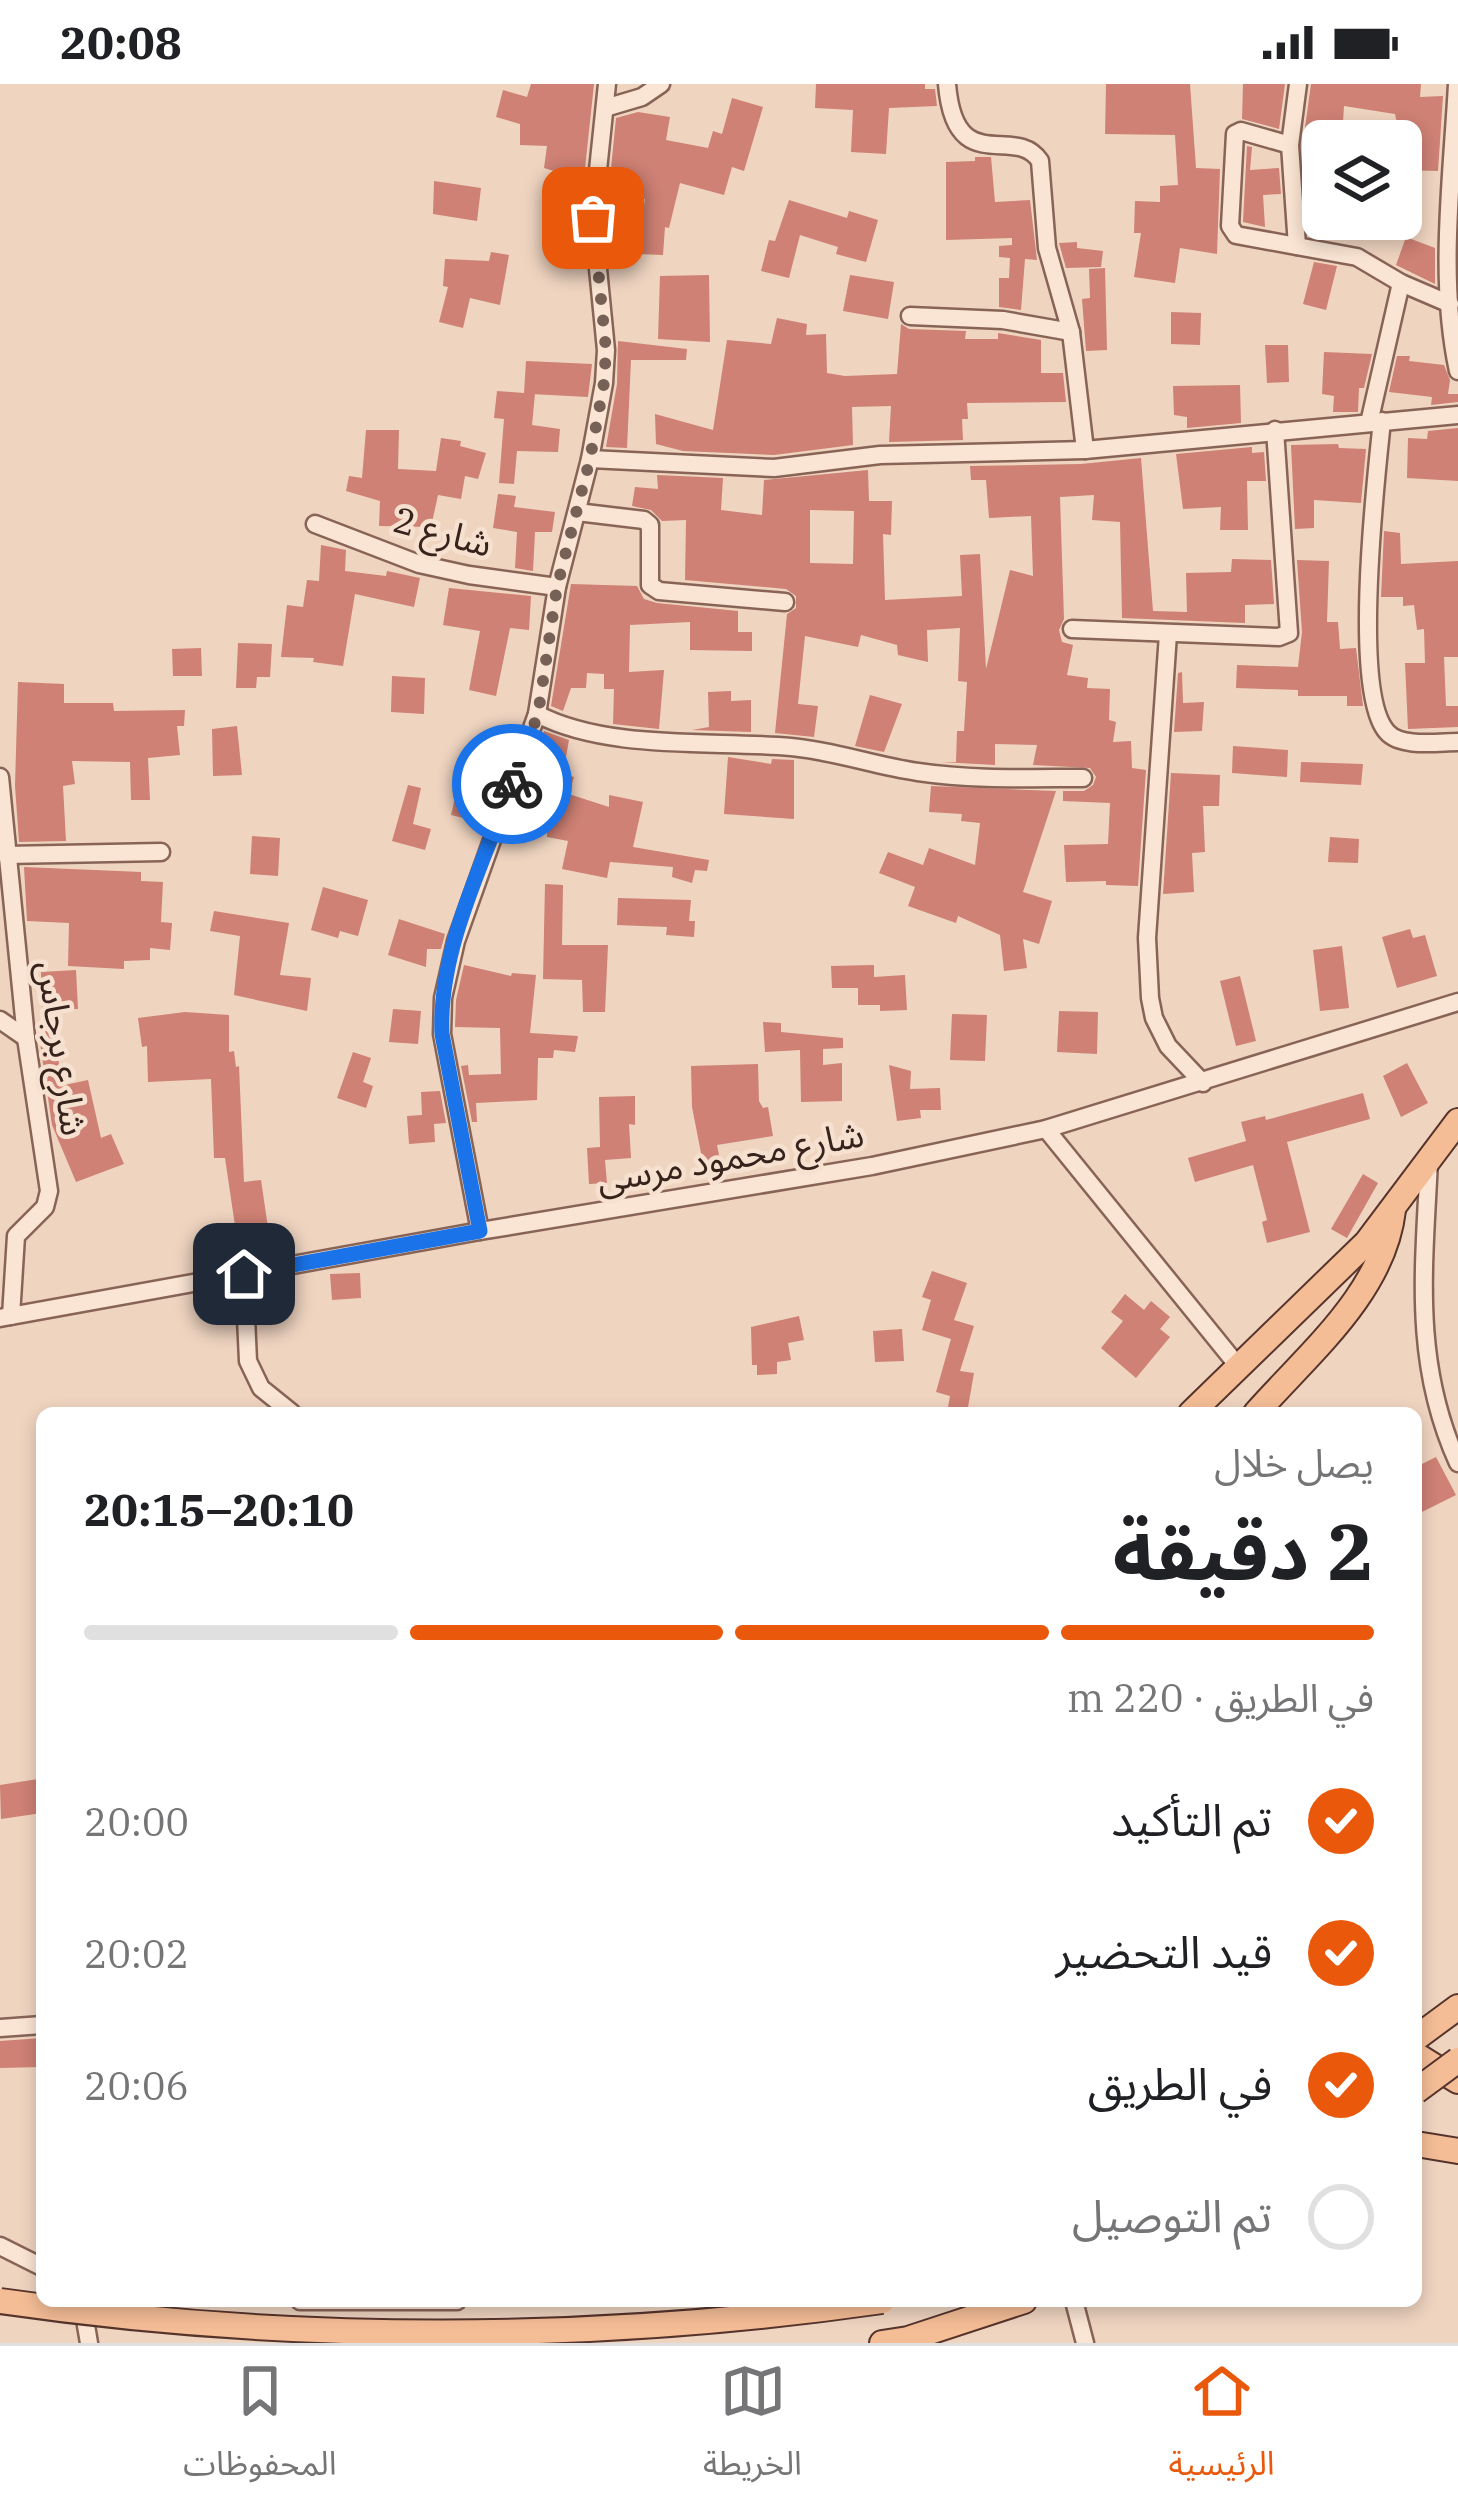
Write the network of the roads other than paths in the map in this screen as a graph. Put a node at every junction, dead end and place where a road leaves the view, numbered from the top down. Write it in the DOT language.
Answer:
graph roads {
  1 [pos="607,84"];
  2 [pos="662,84"];
  3 [pos="947,84"];
  4 [pos="1298,84"];
  5 [pos="1457,84"];
  6 [pos="605,108"];
  7 [pos="1290,145"];
  8 [pos="1297,246"];
  9 [pos="1401,283"];
  10 [pos="1450,304"];
  11 [pos="910,316"];
  12 [pos="1071,332"];
  13 [pos="1458,370"];
  14 [pos="1458,415"];
  15 [pos="1376,422"];
  16 [pos="1275,430"];
  17 [pos="1085,450"];
  18 [pos="590,459"];
  19 [pos="577,512"];
  20 [pos="315,524"];
  21 [pos="557,587"];
  22 [pos="785,602"];
  23 [pos="1072,628"];
  24 [pos="1168,634"];
  25 [pos="538,714"];
  26 [pos="1458,742"];
  27 [pos="0,777"];
  28 [pos="1083,778"];
  29 [pos="161,852"];
  30 [pos="7,855"];
  31 [pos="1458,1002"];
  32 [pos="0,1020"];
  33 [pos="26,1037"];
  34 [pos="0,1040"];
  35 [pos="1203,1083"];
  36 [pos="1458,1121"];
  37 [pos="1046,1129"];
  38 [pos="1430,1161"];
  39 [pos="1394,1208"];
  40 [pos="480,1231"];
  41 [pos="244,1274"];
  42 [pos="5,1317"];
  43 [pos="1238,1366"];
  44 [pos="284,1407"];
  45 [pos="1197,1407"];
  46 [pos="1261,1407"];
  47 [pos="1458,1463"];
  48 [pos="1458,2006"];
  49 [pos="36,2026"];
  50 [pos="0,2029"];
  51 [pos="1422,2033"];
  52 [pos="1422,2059"];
  53 [pos="1458,2060"];
  54 [pos="1458,2081"];
  55 [pos="1422,2087"];
  56 [pos="1422,2145"];
  57 [pos="1458,2150"];
  58 [pos="0,2246"];
  59 [pos="36,2263"];
  60 [pos="0,2302"];
  61 [pos="36,2307"];
  62 [pos="40,2307"];
  63 [pos="83,2307"];
  64 [pos="362,2307"];
  65 [pos="831,2307"];
  66 [pos="1006,2307"];
  67 [pos="1076,2307"];
  68 [pos="89,2343"];
  69 [pos="364,2343"];
  70 [pos="881,2343"];
  71 [pos="1085,2343"];
  1 -- 6 [label="street"];
  2 -- 6 [label="street"];
  3 -- 12 [label="street"];
  4 -- 7 [label="street"];
  5 -- 10 [label="street"];
  6 -- 18 [label="street"];
  7 -- 8 [label="street"];
  7 -- 8 [label="street"];
  8 -- 9 [label="street"];
  9 -- 10 [label="street"];
  9 -- 15 [label="street"];
  10 -- 13 [label="street"];
  11 -- 12 [label="street"];
  12 -- 17 [label="street"];
  14 -- 15 [label="street"];
  15 -- 16 [label="street"];
  15 -- 26 [label="street"];
  16 -- 17 [label="street"];
  16 -- 24 [label="street"];
  17 -- 18 [label="street"];
  18 -- 19 [label="street"];
  19 -- 21 [label="street"];
  19 -- 22 [label="street"];
  20 -- 21 [label="street, شارع 2"];
  21 -- 25 [label="street"];
  23 -- 24 [label="street"];
  24 -- 35 [label="street"];
  25 -- 28 [label="street"];
  25 -- 40 [label="street"];
  27 -- 30 [label="street, شارع برجاس"];
  29 -- 30 [label="street"];
  30 -- 33 [label="street, شارع برجاس"];
  31 -- 35 [label="street, شارع محمود مرسى"];
  32 -- 33 [label="street"];
  33 -- 34 [label="street"];
  33 -- 42 [label="street, شارع برجاس"];
  35 -- 37 [label="street, شارع محمود مرسى"];
  36 -- 38 [label="main road"];
  37 -- 40 [label="street, شارع محمود مرسى"];
  37 -- 43 [label="street"];
  38 -- 39 [label="main road"];
  38 -- 47 [label="street"];
  39 -- 43 [label="main road"];
  39 -- 46 [label="main road"];
  40 -- 41 [label="street, شارع محمود مرسى"];
  41 -- 42 [label="street, شارع محمود مرسى"];
  41 -- 44 [label="street"];
  43 -- 45 [label="main road"];
  48 -- 51 [label="main road"];
  49 -- 50 [label="street"];
  52 -- 54 [label="main road"];
  53 -- 55 [label="main road, bridge"];
  56 -- 57 [label="main road"];
  58 -- 59 [label="street"];
  60 -- 61 [label="main road, bridge"];
  62 -- 65 [label="main road, bridge"];
  63 -- 68 [label="street"];
  64 -- 69 [label="street"];
  66 -- 70 [label="main road"];
  67 -- 71 [label="street"];
}
